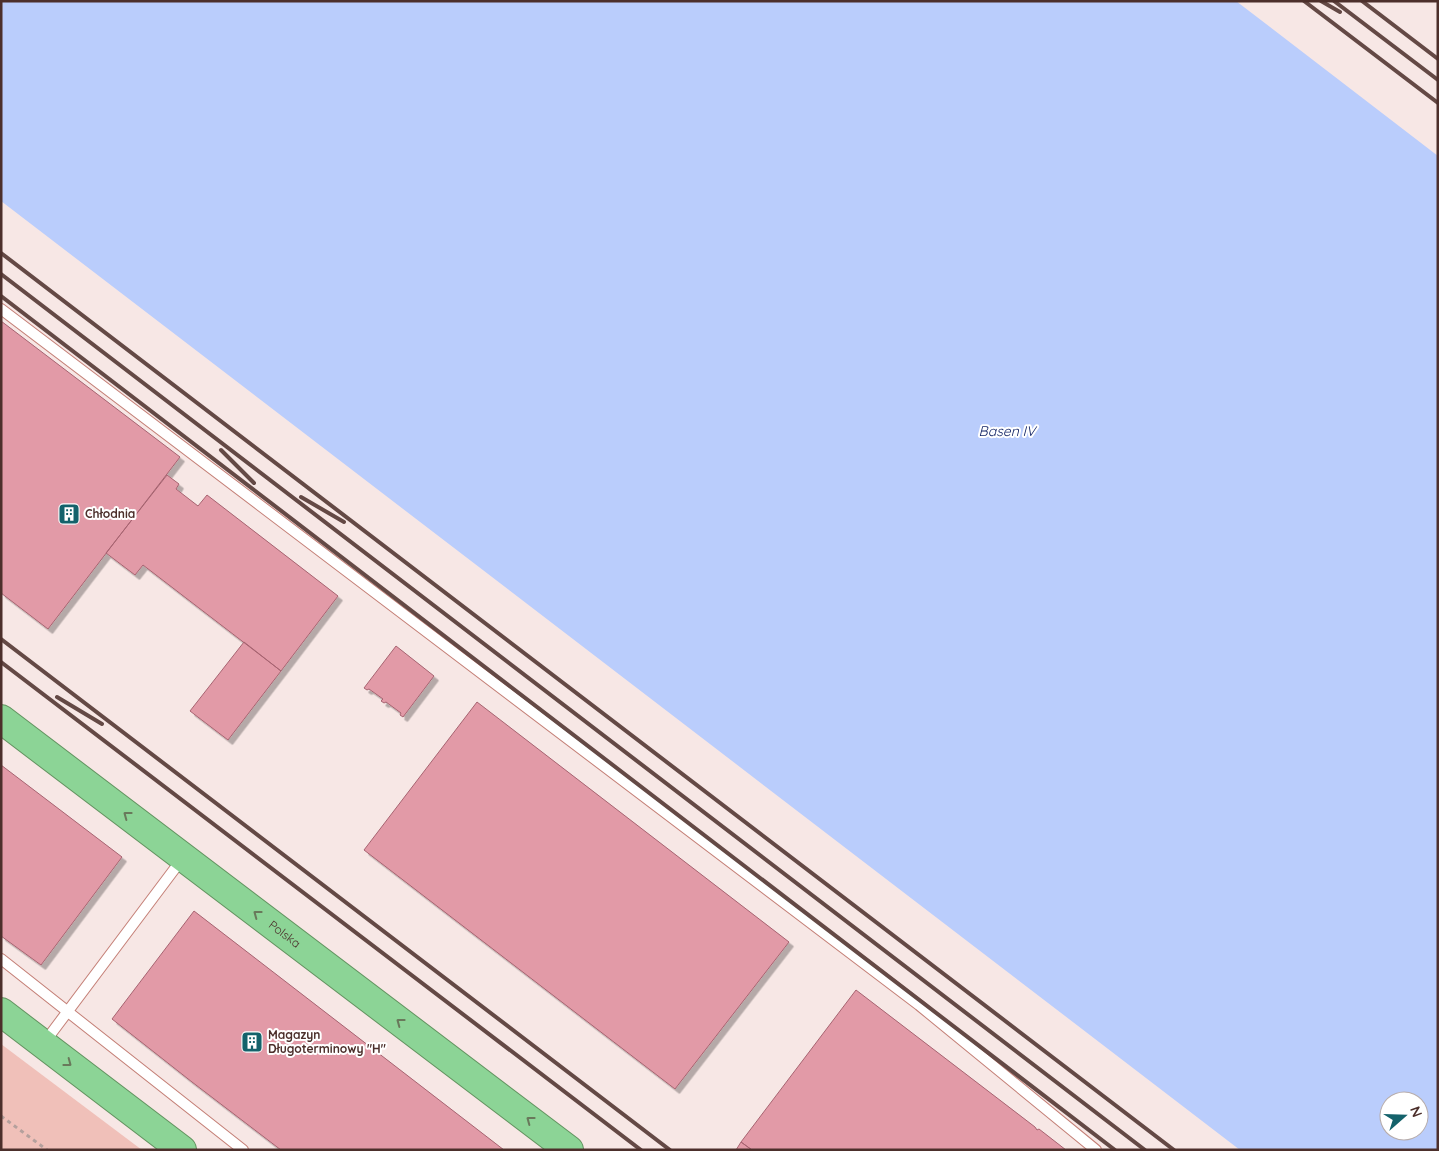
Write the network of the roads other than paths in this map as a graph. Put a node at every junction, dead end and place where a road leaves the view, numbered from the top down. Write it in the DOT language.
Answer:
graph roads {
  1 [pos="1,309"];
  2 [pos="1,719"];
  3 [pos="183,858"];
  4 [pos="1,959"];
  5 [pos="1,1012"];
  6 [pos="67,1012"];
  7 [pos="43,1044"];
  8 [pos="182,1150"];
  9 [pos="243,1150"];
  10 [pos="569,1150"];
  11 [pos="1096,1150"];
  1 -- 11 [label="lane"];
  3 -- 2 [label="highway, Polska, one-way"];
  3 -- 6 [label="lane"];
  10 -- 3 [label="highway, Polska, one-way"];
  4 -- 6 [label="lane"];
  5 -- 7 [label="highway"];
  6 -- 7 [label="lane"];
  6 -- 9 [label="lane"];
  7 -- 8 [label="highway, one-way"];
}
